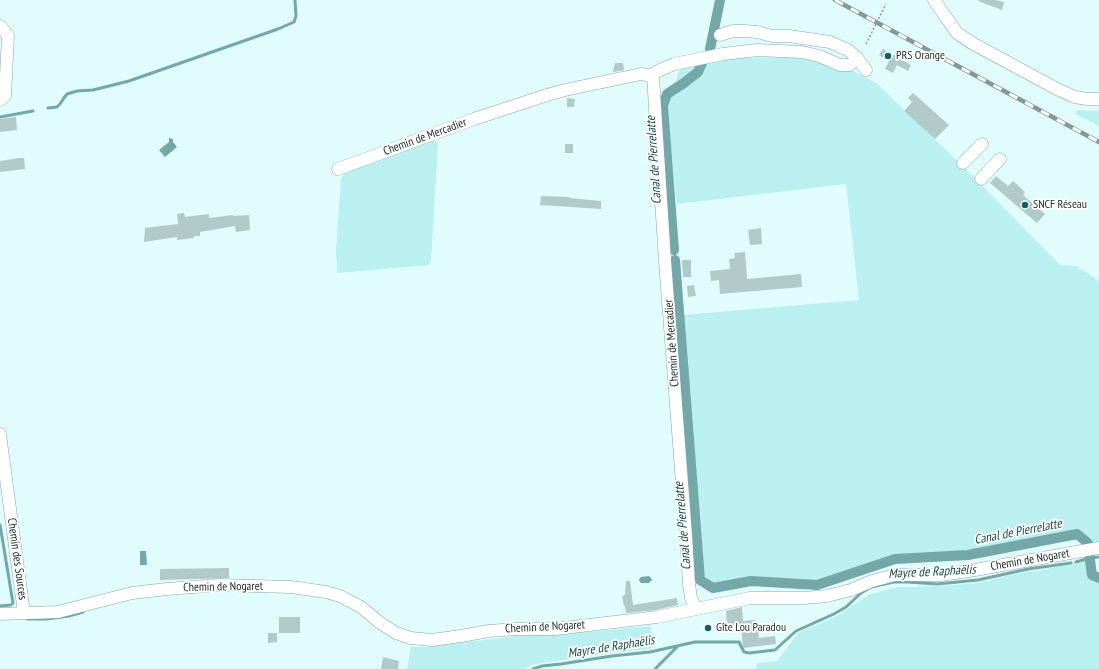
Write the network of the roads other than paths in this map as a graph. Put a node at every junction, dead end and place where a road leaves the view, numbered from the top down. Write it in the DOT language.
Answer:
graph roads {
  1 [pos="934,0"];
  2 [pos="0,26"];
  3 [pos="720,35"];
  4 [pos="850,65"];
  5 [pos="866,70"];
  6 [pos="653,76"];
  7 [pos="1099,99"];
  8 [pos="0,100"];
  9 [pos="982,144"];
  10 [pos="1000,159"];
  11 [pos="963,163"];
  12 [pos="338,169"];
  13 [pos="982,179"];
  14 [pos="0,434"];
  15 [pos="1099,548"];
  16 [pos="696,609"];
  17 [pos="24,613"];
  18 [pos="0,614"];
  1 -- 7 [label="street"];
  2 -- 8 [label="street"];
  3 -- 5 [label="street"];
  4 -- 6 [label="street"];
  6 -- 12 [label="street, Chemin de Mercadier"];
  6 -- 16 [label="street, Chemin de Mercadier"];
  9 -- 11 [label="street"];
  10 -- 13 [label="street"];
  14 -- 17 [label="street, Chemin des Sources"];
  15 -- 16 [label="street, Chemin de Nogaret"];
  16 -- 17 [label="street, Chemin de Nogaret"];
  17 -- 18 [label="street, Chemin de Nogaret"];
}
